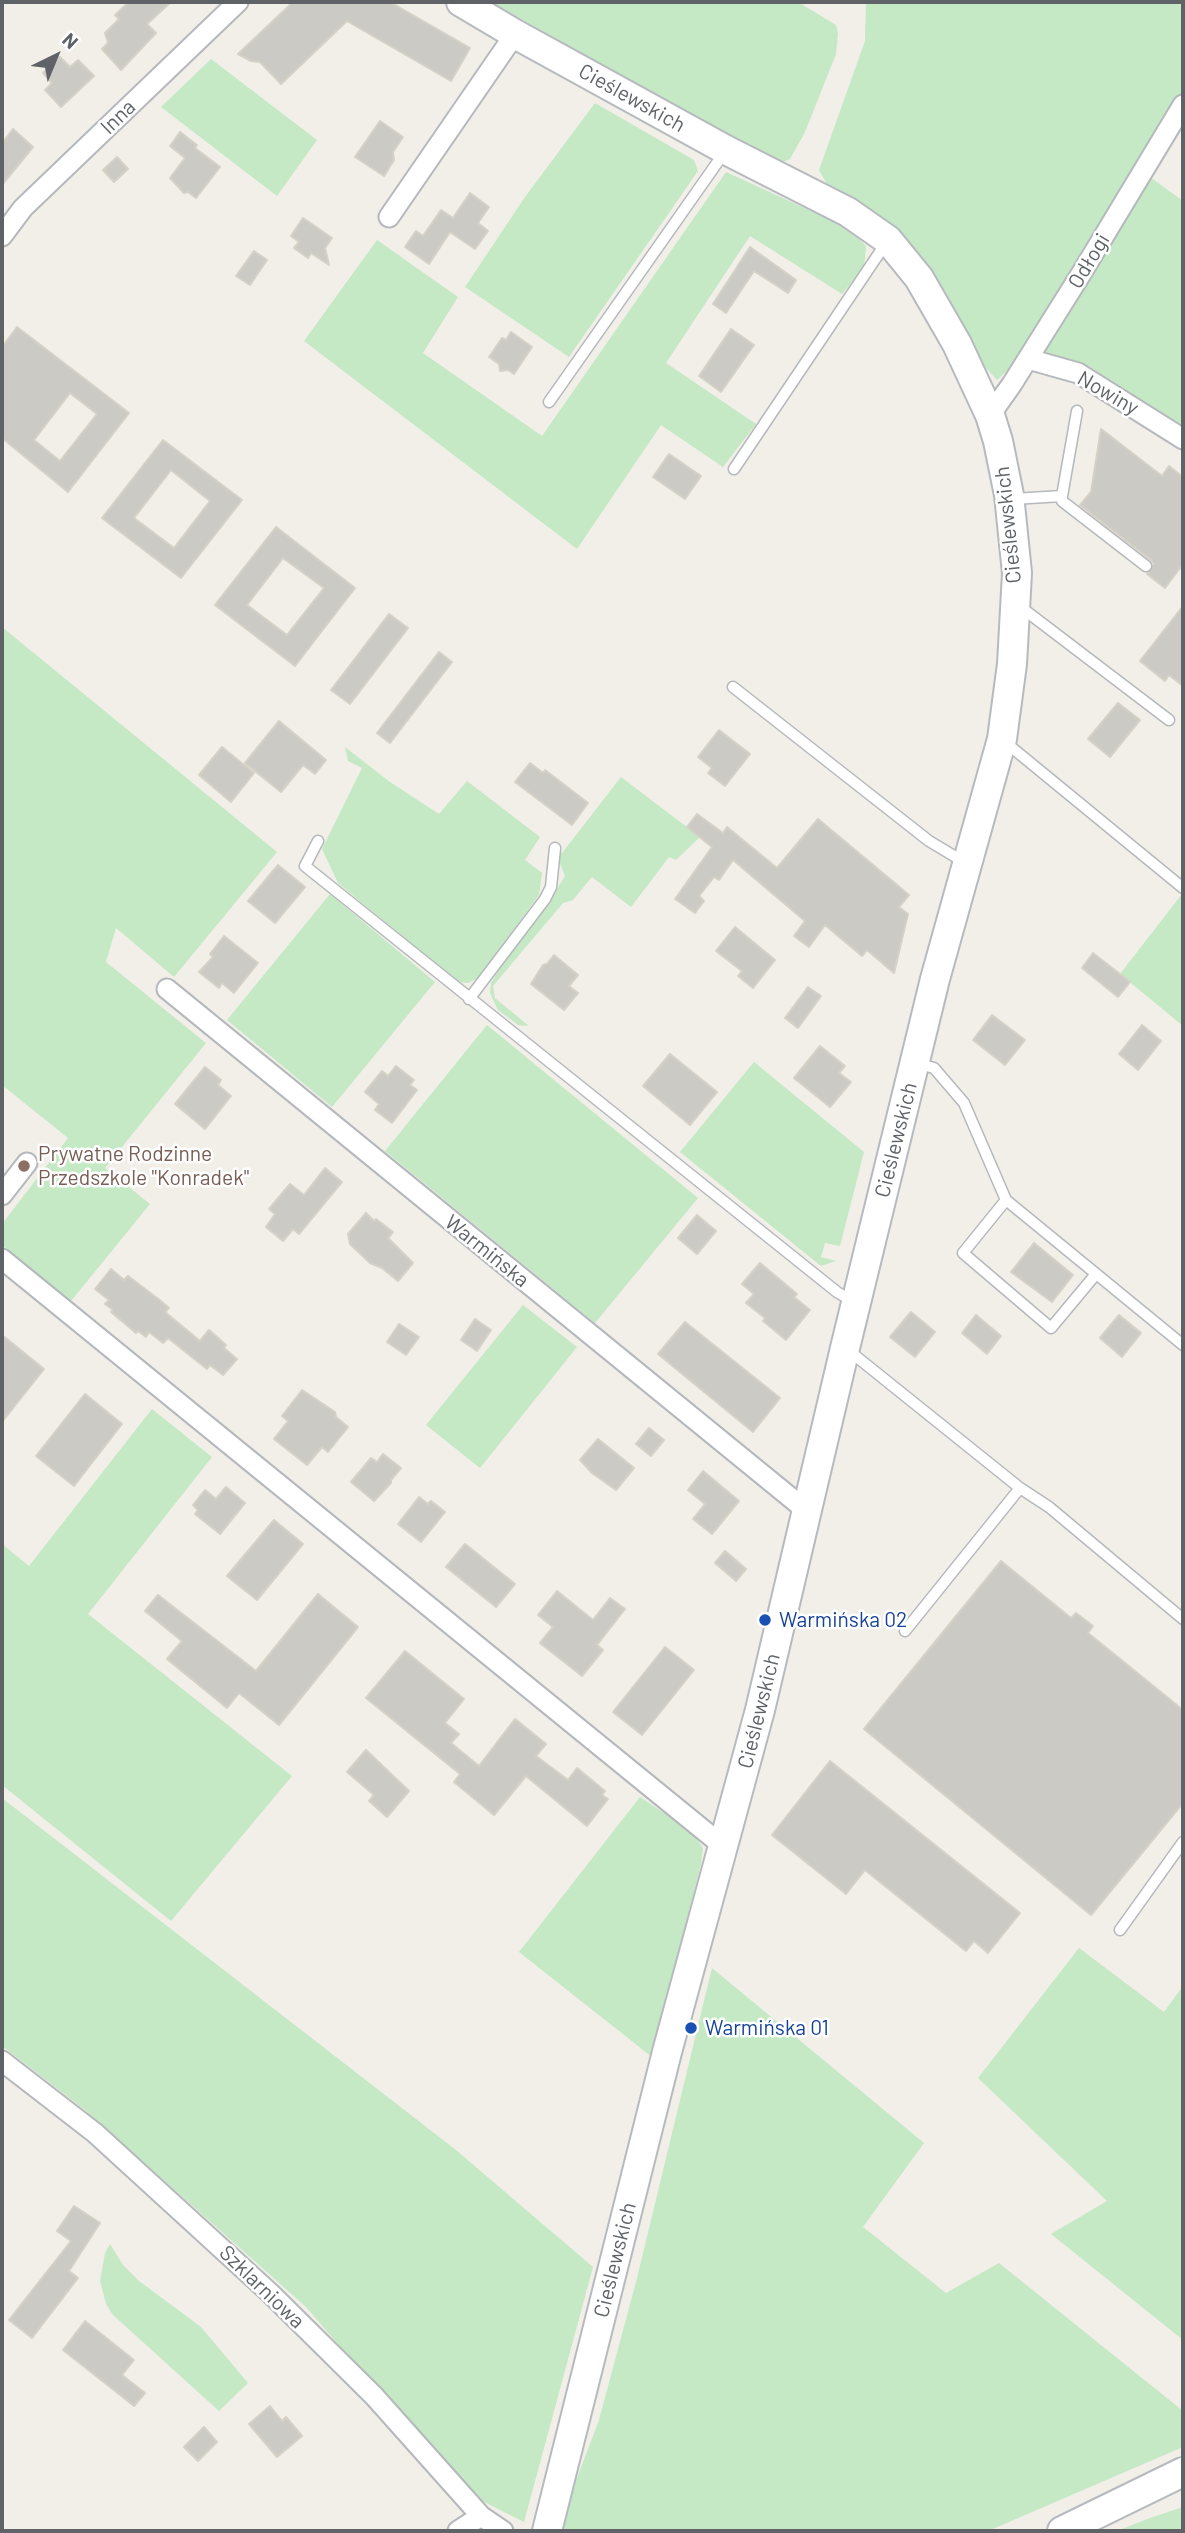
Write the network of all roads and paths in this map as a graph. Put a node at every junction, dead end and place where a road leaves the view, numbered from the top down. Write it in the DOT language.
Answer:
graph roads {
  1 [pos="238,2"];
  2 [pos="461,2"];
  3 [pos="514,34"];
  4 [pos="1183,105"];
  5 [pos="726,150"];
  6 [pos="389,217"];
  7 [pos="2,236"];
  8 [pos="888,240"];
  9 [pos="1028,359"];
  10 [pos="549,402"];
  11 [pos="1077,411"];
  12 [pos="990,415"];
  13 [pos="1183,439"];
  14 [pos="734,469"];
  15 [pos="1062,496"];
  16 [pos="1009,499"];
  17 [pos="1146,566"];
  18 [pos="1015,603"];
  19 [pos="733,687"];
  20 [pos="1168,720"];
  21 [pos="1002,739"];
  22 [pos="318,841"];
  23 [pos="555,848"];
  24 [pos="967,864"];
  25 [pos="1183,888"];
  26 [pos="167,989"];
  27 [pos="469,999"];
  28 [pos="915,1063"];
  29 [pos="27,1163"];
  30 [pos="2,1195"];
  31 [pos="1006,1200"];
  32 [pos="2,1259"];
  33 [pos="1096,1274"];
  34 [pos="855,1304"];
  35 [pos="1183,1345"];
  36 [pos="845,1348"];
  37 [pos="1020,1488"];
  38 [pos="807,1511"];
  39 [pos="1183,1619"];
  40 [pos="905,1631"];
  41 [pos="1183,1842"];
  42 [pos="723,1846"];
  43 [pos="1120,1930"];
  44 [pos="2,2061"];
  45 [pos="1183,2472"];
  46 [pos="481,2516"];
  47 [pos="458,2531"];
  48 [pos="503,2531"];
  49 [pos="547,2531"];
  50 [pos="1062,2531"];
  1 -- 7 [label="street, Inna"];
  2 -- 3 [label="street, Cieślewskich"];
  3 -- 5 [label="street, Cieślewskich"];
  3 -- 6 [label="street"];
  4 -- 9 [label="street, Odłogi"];
  5 -- 8 [label="street, Cieślewskich"];
  5 -- 10 [label="lane"];
  8 -- 12 [label="street, Cieślewskich"];
  8 -- 14 [label="lane"];
  9 -- 12 [label="street, Odłogi"];
  9 -- 13 [label="street, Nowiny"];
  11 -- 15 [label="lane"];
  12 -- 16 [label="street, Cieślewskich"];
  15 -- 16 [label="lane"];
  15 -- 17 [label="lane"];
  16 -- 18 [label="street, Cieślewskich"];
  18 -- 20 [label="lane"];
  18 -- 21 [label="street, Cieślewskich"];
  19 -- 24 [label="lane"];
  21 -- 24 [label="street, Cieślewskich"];
  21 -- 25 [label="lane"];
  22 -- 27 [label="lane"];
  23 -- 27 [label="lane"];
  24 -- 28 [label="street, Cieślewskich"];
  26 -- 38 [label="street, Warmińska"];
  27 -- 34 [label="lane"];
  28 -- 31 [label="lane"];
  28 -- 34 [label="street, Cieślewskich"];
  29 -- 30 [label="street"];
  31 -- 33 [label="lane"];
  31 -- 33 [label="lane"];
  32 -- 42 [label="street"];
  33 -- 35 [label="lane"];
  34 -- 36 [label="street, Cieślewskich"];
  36 -- 37 [label="lane"];
  36 -- 38 [label="street, Cieślewskich"];
  37 -- 39 [label="lane"];
  37 -- 40 [label="lane"];
  38 -- 42 [label="street, Cieślewskich"];
  41 -- 43 [label="lane"];
  42 -- 49 [label="street, Cieślewskich"];
  44 -- 46 [label="street, Szklarniowa"];
  45 -- 50 [label="street"];
  46 -- 47 [label="street"];
  46 -- 48 [label="street, Szklarniowa"];
}
